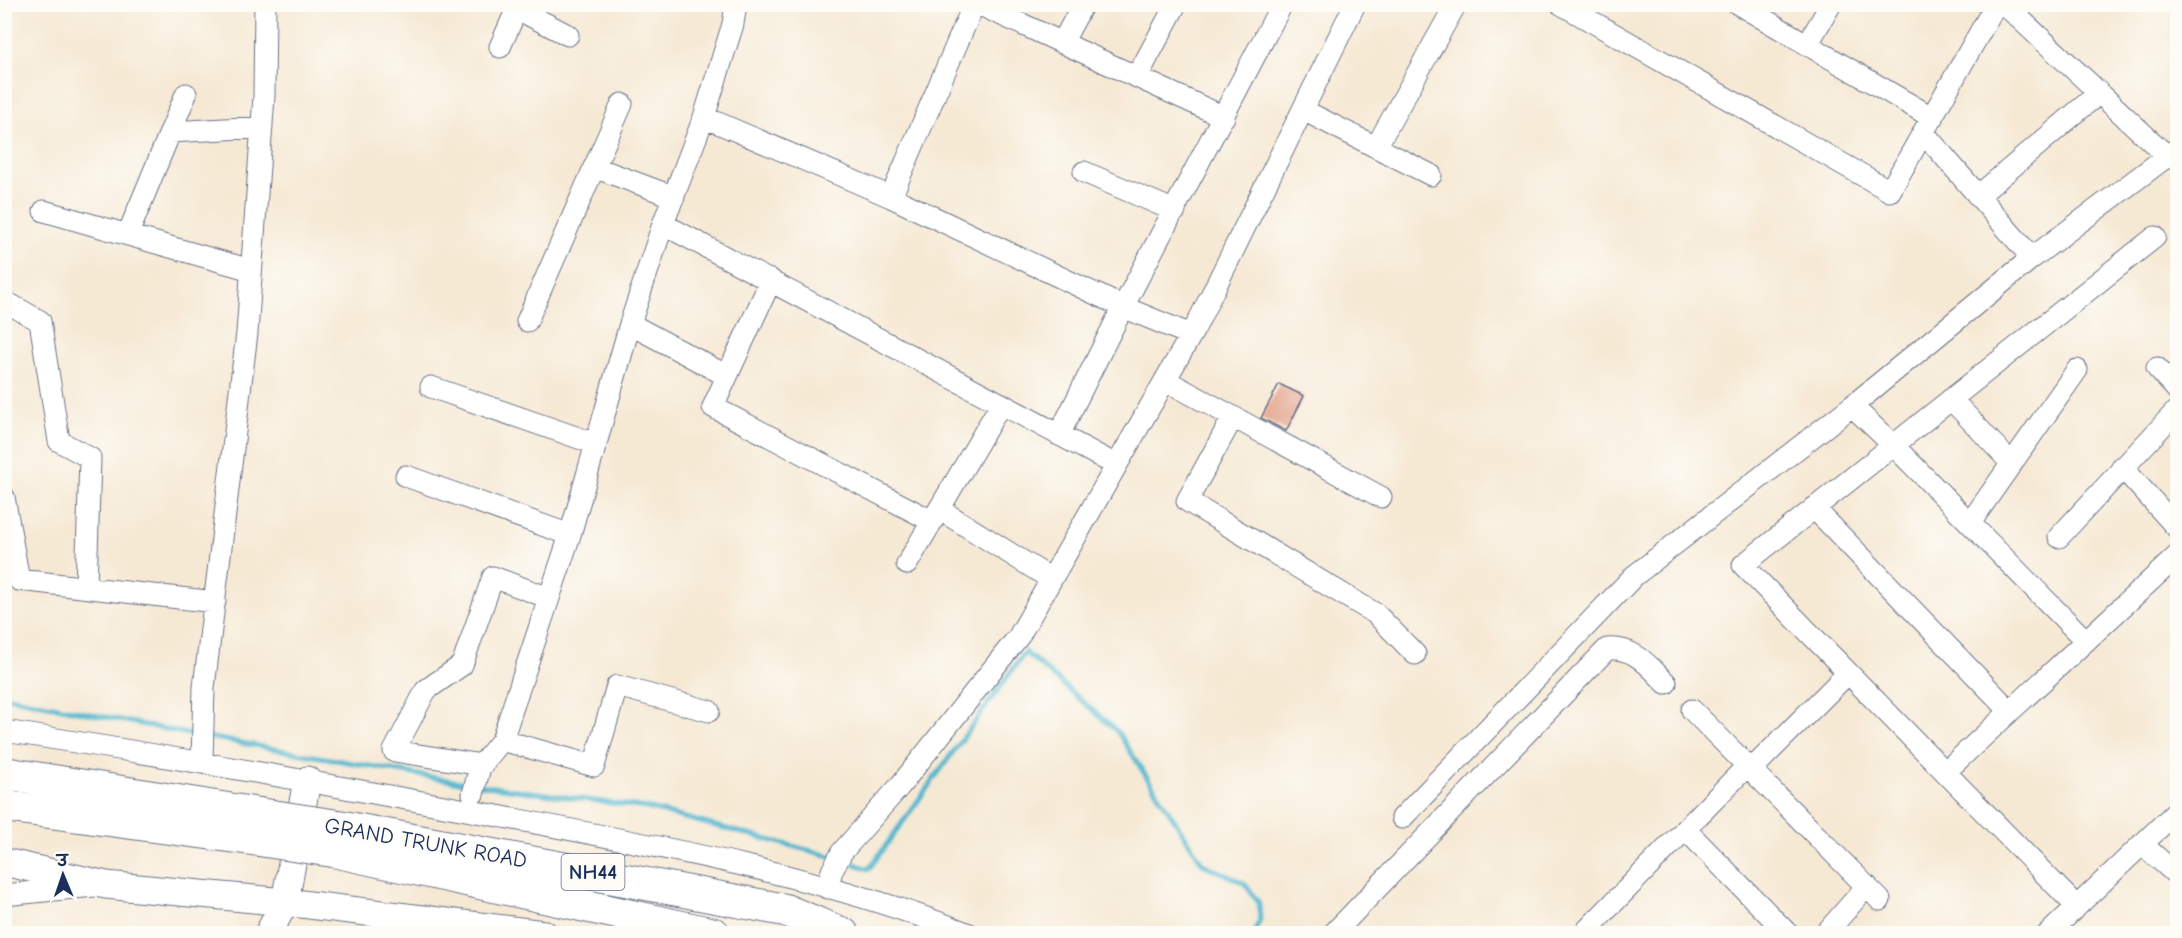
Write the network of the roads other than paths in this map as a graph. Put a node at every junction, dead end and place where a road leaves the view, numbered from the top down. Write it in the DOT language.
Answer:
graph roads {
  1 [pos="265,4"];
  2 [pos="736,4"];
  3 [pos="1083,4"];
  4 [pos="1176,4"];
  5 [pos="1282,4"];
  6 [pos="1355,4"];
  7 [pos="1456,4"];
  8 [pos="1561,4"];
  9 [pos="1738,4"];
  10 [pos="1831,4"];
  11 [pos="1996,4"];
  12 [pos="2004,4"];
  13 [pos="984,6"];
  14 [pos="518,7"];
  15 [pos="568,35"];
  16 [pos="1062,43"];
  17 [pos="1807,45"];
  18 [pos="500,47"];
  19 [pos="1137,77"];
  20 [pos="2099,93"];
  21 [pos="186,94"];
  22 [pos="622,104"];
  23 [pos="1303,110"];
  24 [pos="704,117"];
  25 [pos="1224,117"];
  26 [pos="1928,126"];
  27 [pos="262,127"];
  28 [pos="170,132"];
  29 [pos="1376,147"];
  30 [pos="2173,153"];
  31 [pos="594,167"];
  32 [pos="1084,172"];
  33 [pos="1431,176"];
  34 [pos="1978,196"];
  35 [pos="674,197"];
  36 [pos="891,197"];
  37 [pos="44,211"];
  38 [pos="1175,211"];
  39 [pos="663,224"];
  40 [pos="128,234"];
  41 [pos="2155,237"];
  42 [pos="2031,258"];
  43 [pos="251,270"];
  44 [pos="771,280"];
  45 [pos="4,301"];
  46 [pos="1123,307"];
  47 [pos="527,321"];
  48 [pos="630,324"];
  49 [pos="1191,335"];
  50 [pos="2157,368"];
  51 [pos="2077,370"];
  52 [pos="727,376"];
  53 [pos="1165,380"];
  54 [pos="430,387"];
  55 [pos="2178,392"];
  56 [pos="1951,399"];
  57 [pos="1001,404"];
  58 [pos="1852,406"];
  59 [pos="2178,409"];
  60 [pos="1233,417"];
  61 [pos="1059,435"];
  62 [pos="596,444"];
  63 [pos="1893,445"];
  64 [pos="2012,464"];
  65 [pos="1116,465"];
  66 [pos="2122,467"];
  67 [pos="406,476"];
  68 [pos="4,497"];
  69 [pos="1381,497"];
  70 [pos="1814,508"];
  71 [pos="935,515"];
  72 [pos="1970,523"];
  73 [pos="2178,529"];
  74 [pos="570,535"];
  75 [pos="2059,537"];
  76 [pos="2178,555"];
  77 [pos="907,564"];
  78 [pos="1051,579"];
  79 [pos="86,587"];
  80 [pos="549,598"];
  81 [pos="215,602"];
  82 [pos="2086,641"];
  83 [pos="1415,654"];
  84 [pos="1848,673"];
  85 [pos="1666,683"];
  86 [pos="1692,710"];
  87 [pos="709,711"];
  88 [pos="2010,711"];
  89 [pos="4,731"];
  90 [pos="502,740"];
  91 [pos="203,754"];
  92 [pos="481,766"];
  93 [pos="1749,768"];
  94 [pos="1945,772"];
  95 [pos="4,773"];
  96 [pos="307,780"];
  97 [pos="473,794"];
  98 [pos="4,806"];
  99 [pos="2178,810"];
  100 [pos="1402,818"];
  101 [pos="259,827"];
  102 [pos="1685,829"];
  103 [pos="336,838"];
  104 [pos="2142,844"];
  105 [pos="4,862"];
  106 [pos="2178,876"];
  107 [pos="829,879"];
  108 [pos="106,885"];
  109 [pos="4,895"];
  110 [pos="285,903"];
  111 [pos="2076,906"];
  112 [pos="268,933"];
  113 [pos="544,933"];
  114 [pos="714,933"];
  115 [pos="843,933"];
  116 [pos="969,933"];
  117 [pos="1333,933"];
  118 [pos="1583,933"];
  119 [pos="1788,933"];
  120 [pos="1825,933"];
  121 [pos="2048,933"];
  1 -- 27 [label="street"];
  2 -- 24 [label="street"];
  3 -- 16 [label="street"];
  4 -- 19 [label="street"];
  5 -- 25 [label="street"];
  6 -- 23 [label="street"];
  7 -- 29 [label="street"];
  8 -- 26 [label="street"];
  9 -- 17 [label="street"];
  10 -- 17 [label="street"];
  11 -- 26 [label="street"];
  12 -- 20 [label="street"];
  13 -- 16 [label="street"];
  13 -- 36 [label="street"];
  14 -- 15 [label="street"];
  14 -- 18 [label="street"];
  16 -- 19 [label="street"];
  17 -- 26 [label="street"];
  19 -- 25 [label="street"];
  20 -- 30 [label="street"];
  20 -- 34 [label="street"];
  21 -- 28 [label="street"];
  22 -- 31 [label="street"];
  23 -- 29 [label="street"];
  23 -- 49 [label="street"];
  24 -- 35 [label="street"];
  24 -- 36 [label="street"];
  25 -- 38 [label="street"];
  26 -- 34 [label="street"];
  27 -- 28 [label="street"];
  27 -- 43 [label="street"];
  28 -- 40 [label="street"];
  29 -- 33 [label="street"];
  30 -- 42 [label="street"];
  31 -- 35 [label="street"];
  31 -- 47 [label="street"];
  32 -- 38 [label="street"];
  34 -- 42 [label="street"];
  35 -- 39 [label="street"];
  36 -- 46 [label="street"];
  37 -- 40 [label="street"];
  38 -- 46 [label="street"];
  39 -- 44 [label="street"];
  39 -- 48 [label="street"];
  40 -- 43 [label="street"];
  41 -- 56 [label="street"];
  42 -- 58 [label="street"];
  43 -- 81 [label="street"];
  44 -- 52 [label="street"];
  44 -- 57 [label="street"];
  45 -- 79 [label="street"];
  46 -- 49 [label="street"];
  46 -- 61 [label="street"];
  48 -- 52 [label="street"];
  48 -- 62 [label="street"];
  49 -- 53 [label="street"];
  50 -- 55 [label="street"];
  51 -- 64 [label="street"];
  52 -- 71 [label="street"];
  53 -- 60 [label="street"];
  53 -- 65 [label="street"];
  54 -- 62 [label="street"];
  56 -- 63 [label="street"];
  56 -- 64 [label="street"];
  57 -- 61 [label="street"];
  57 -- 71 [label="street"];
  58 -- 63 [label="street"];
  58 -- 100 [label="street"];
  59 -- 66 [label="street"];
  60 -- 69 [label="street"];
  60 -- 83 [label="street"];
  61 -- 65 [label="street"];
  62 -- 74 [label="street"];
  63 -- 70 [label="street"];
  63 -- 72 [label="street"];
  64 -- 72 [label="street"];
  65 -- 78 [label="street"];
  66 -- 73 [label="street"];
  66 -- 75 [label="street"];
  67 -- 74 [label="street"];
  68 -- 79 [label="street"];
  70 -- 84 [label="street"];
  70 -- 88 [label="street"];
  71 -- 77 [label="street"];
  71 -- 78 [label="street"];
  72 -- 82 [label="street"];
  74 -- 80 [label="street"];
  76 -- 82 [label="street"];
  78 -- 107 [label="street"];
  79 -- 81 [label="street"];
  80 -- 90 [label="street"];
  80 -- 92 [label="street"];
  81 -- 91 [label="street"];
  82 -- 88 [label="street"];
  84 -- 93 [label="street"];
  84 -- 94 [label="street"];
  85 -- 117 [label="street"];
  86 -- 93 [label="street"];
  87 -- 90 [label="street"];
  88 -- 94 [label="street"];
  89 -- 91 [label="street"];
  90 -- 92 [label="street"];
  91 -- 96 [label="street"];
  92 -- 97 [label="street"];
  93 -- 102 [label="street"];
  93 -- 120 [label="street"];
  94 -- 111 [label="street"];
  95 -- 101 [label="highway, GRAND TRUNK ROAD / NH44"];
  96 -- 107 [label="street"];
  96 -- 110 [label="main road"];
  98 -- 101 [label="highway, GRAND TRUNK ROAD / NH44"];
  99 -- 104 [label="street"];
  101 -- 103 [label="highway, GRAND TRUNK ROAD / NH44, bridge"];
  102 -- 118 [label="street"];
  102 -- 119 [label="street"];
  103 -- 114 [label="highway, GRAND TRUNK ROAD / NH44"];
  103 -- 115 [label="highway, GRAND TRUNK ROAD / NH44"];
  104 -- 106 [label="street"];
  104 -- 111 [label="street"];
  105 -- 108 [label="main road"];
  107 -- 116 [label="street"];
  108 -- 109 [label="street"];
  108 -- 110 [label="main road"];
  110 -- 112 [label="main road"];
  110 -- 113 [label="main road"];
  111 -- 121 [label="street"];
}
